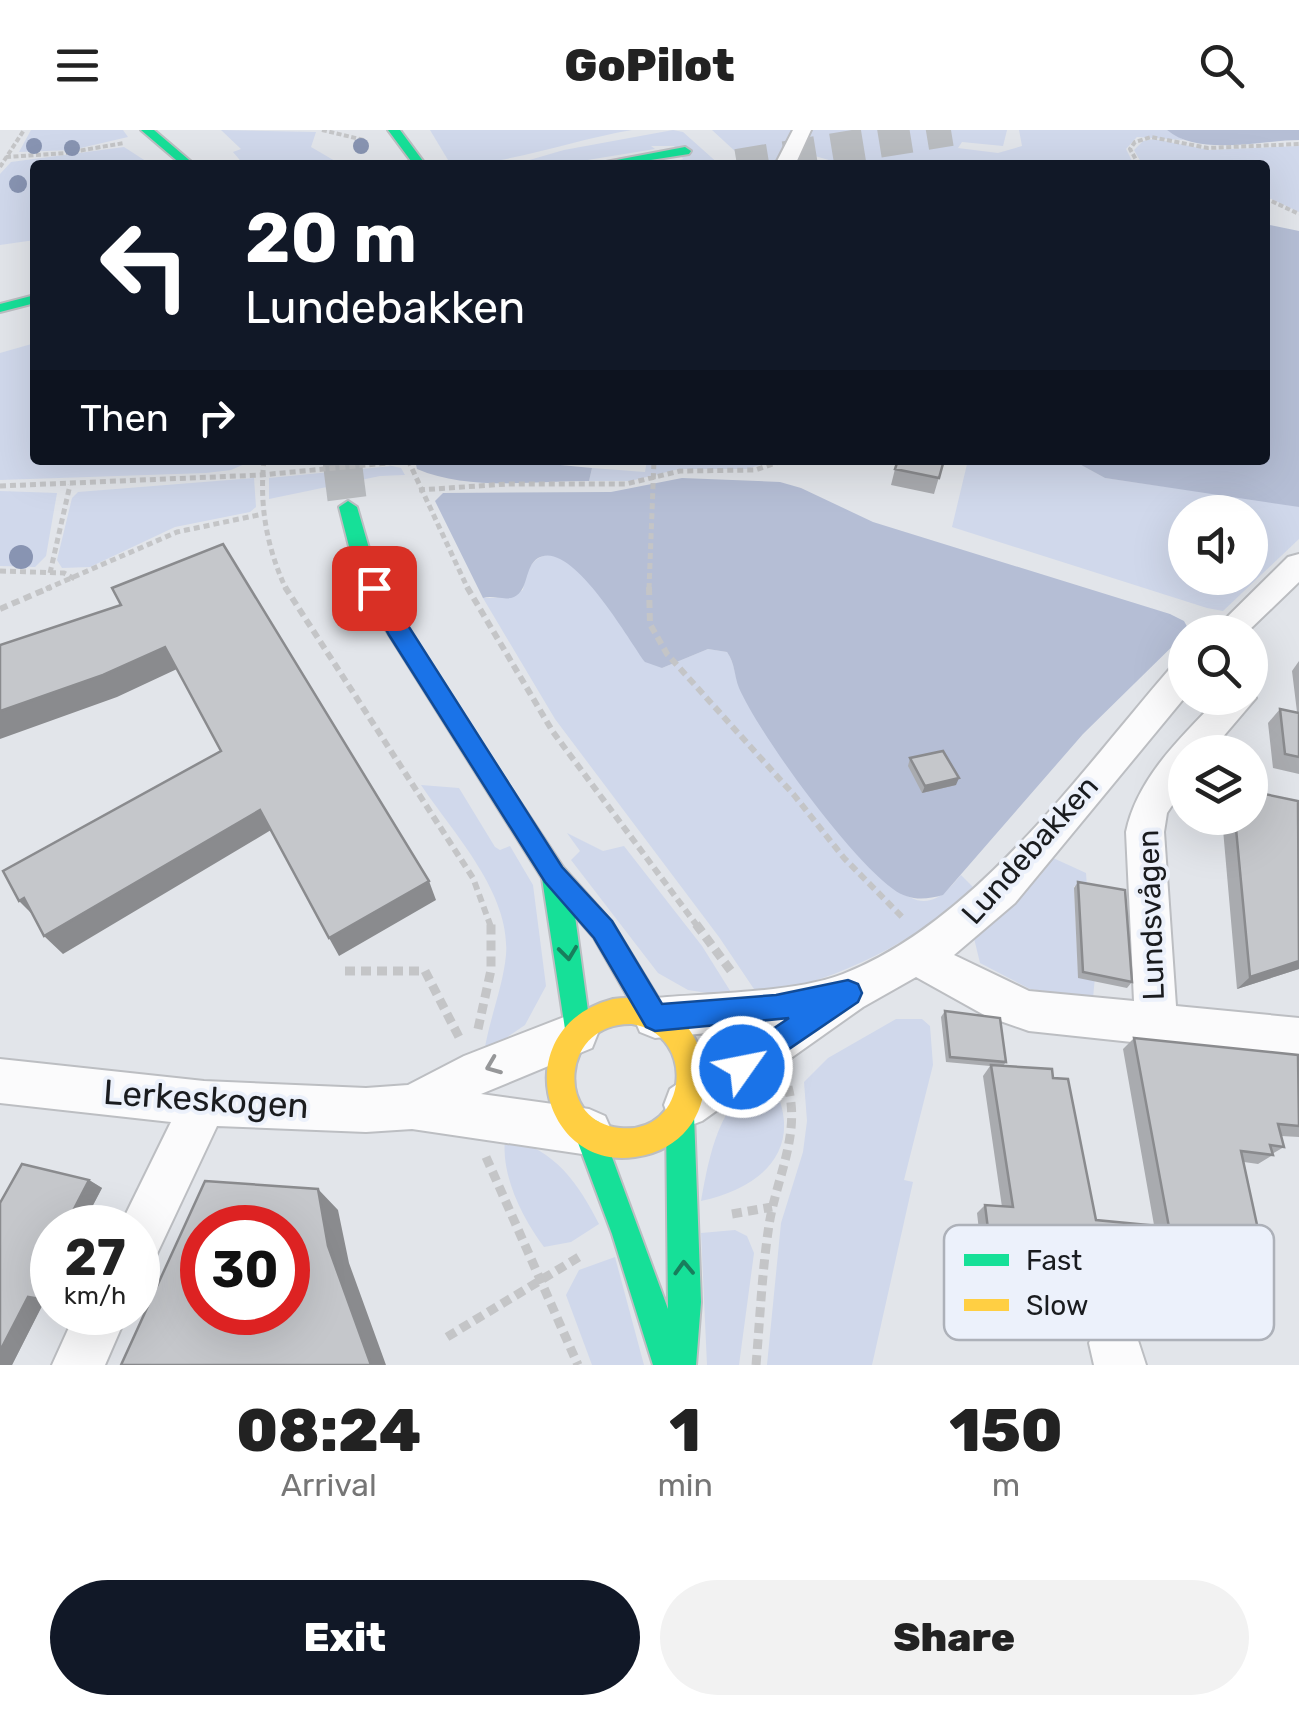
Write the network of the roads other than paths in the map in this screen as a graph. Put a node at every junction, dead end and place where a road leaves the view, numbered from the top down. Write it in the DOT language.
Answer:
graph roads {
  1 [pos="148,130"];
  2 [pos="181,130"];
  3 [pos="394,130"];
  4 [pos="802,130"];
  5 [pos="685,151"];
  6 [pos="197,157"];
  7 [pos="417,160"];
  8 [pos="628,160"];
  9 [pos="787,160"];
  10 [pos="30,299"];
  11 [pos="0,308"];
  12 [pos="348,507"];
  13 [pos="1299,564"];
  14 [pos="1246,615"];
  15 [pos="1168,694"];
  16 [pos="1223,715"];
  17 [pos="1205,735"];
  18 [pos="1168,782"];
  19 [pos="554,875"];
  20 [pos="924,953"];
  21 [pos="848,993"];
  22 [pos="655,1018"];
  23 [pos="1156,1025"];
  24 [pos="577,1033"];
  25 [pos="1299,1039"];
  26 [pos="0,1081"];
  27 [pos="204,1103"];
  28 [pos="412,1107"];
  29 [pos="683,1110"];
  30 [pos="589,1132"];
  31 [pos="155,1205"];
  32 [pos="92,1335"];
  33 [pos="78,1365"];
  34 [pos="670,1365"];
  35 [pos="679,1365"];
  1 -- 6 [label="main road"];
  2 -- 6 [label="main road"];
  3 -- 7 [label="main road"];
  4 -- 9 [label="street"];
  5 -- 8 [label="main road"];
  10 -- 11 [label="main road"];
  12 -- 19 [label="main road"];
  13 -- 14 [label="street"];
  15 -- 20 [label="street, Lundebakken"];
  16 -- 17 [label="street, Lundsvågen"];
  18 -- 23 [label="street, Lundsvågen"];
  19 -- 22 [label="main road"];
  19 -- 24 [label="main road, one-way"];
  20 -- 21 [label="street, Lundebakken"];
  20 -- 23 [label="street, Lundsvågen"];
  21 -- 22 [label="street, Lundebakken"];
  21 -- 29 [label="street, Lundebakken"];
  22 -- 24 [label="main road"];
  22 -- 29 [label="main road"];
  23 -- 25 [label="street, Lundsvågen"];
  24 -- 28 [label="street, Lerkeskogen, one-way"];
  24 -- 30 [label="main road"];
  26 -- 27 [label="street, Lerkeskogen"];
  27 -- 28 [label="street, Lerkeskogen"];
  27 -- 31 [label="street"];
  28 -- 30 [label="street, Lerkeskogen"];
  29 -- 30 [label="main road"];
  35 -- 29 [label="main road, one-way"];
  30 -- 34 [label="main road"];
  32 -- 33 [label="street"];
}
